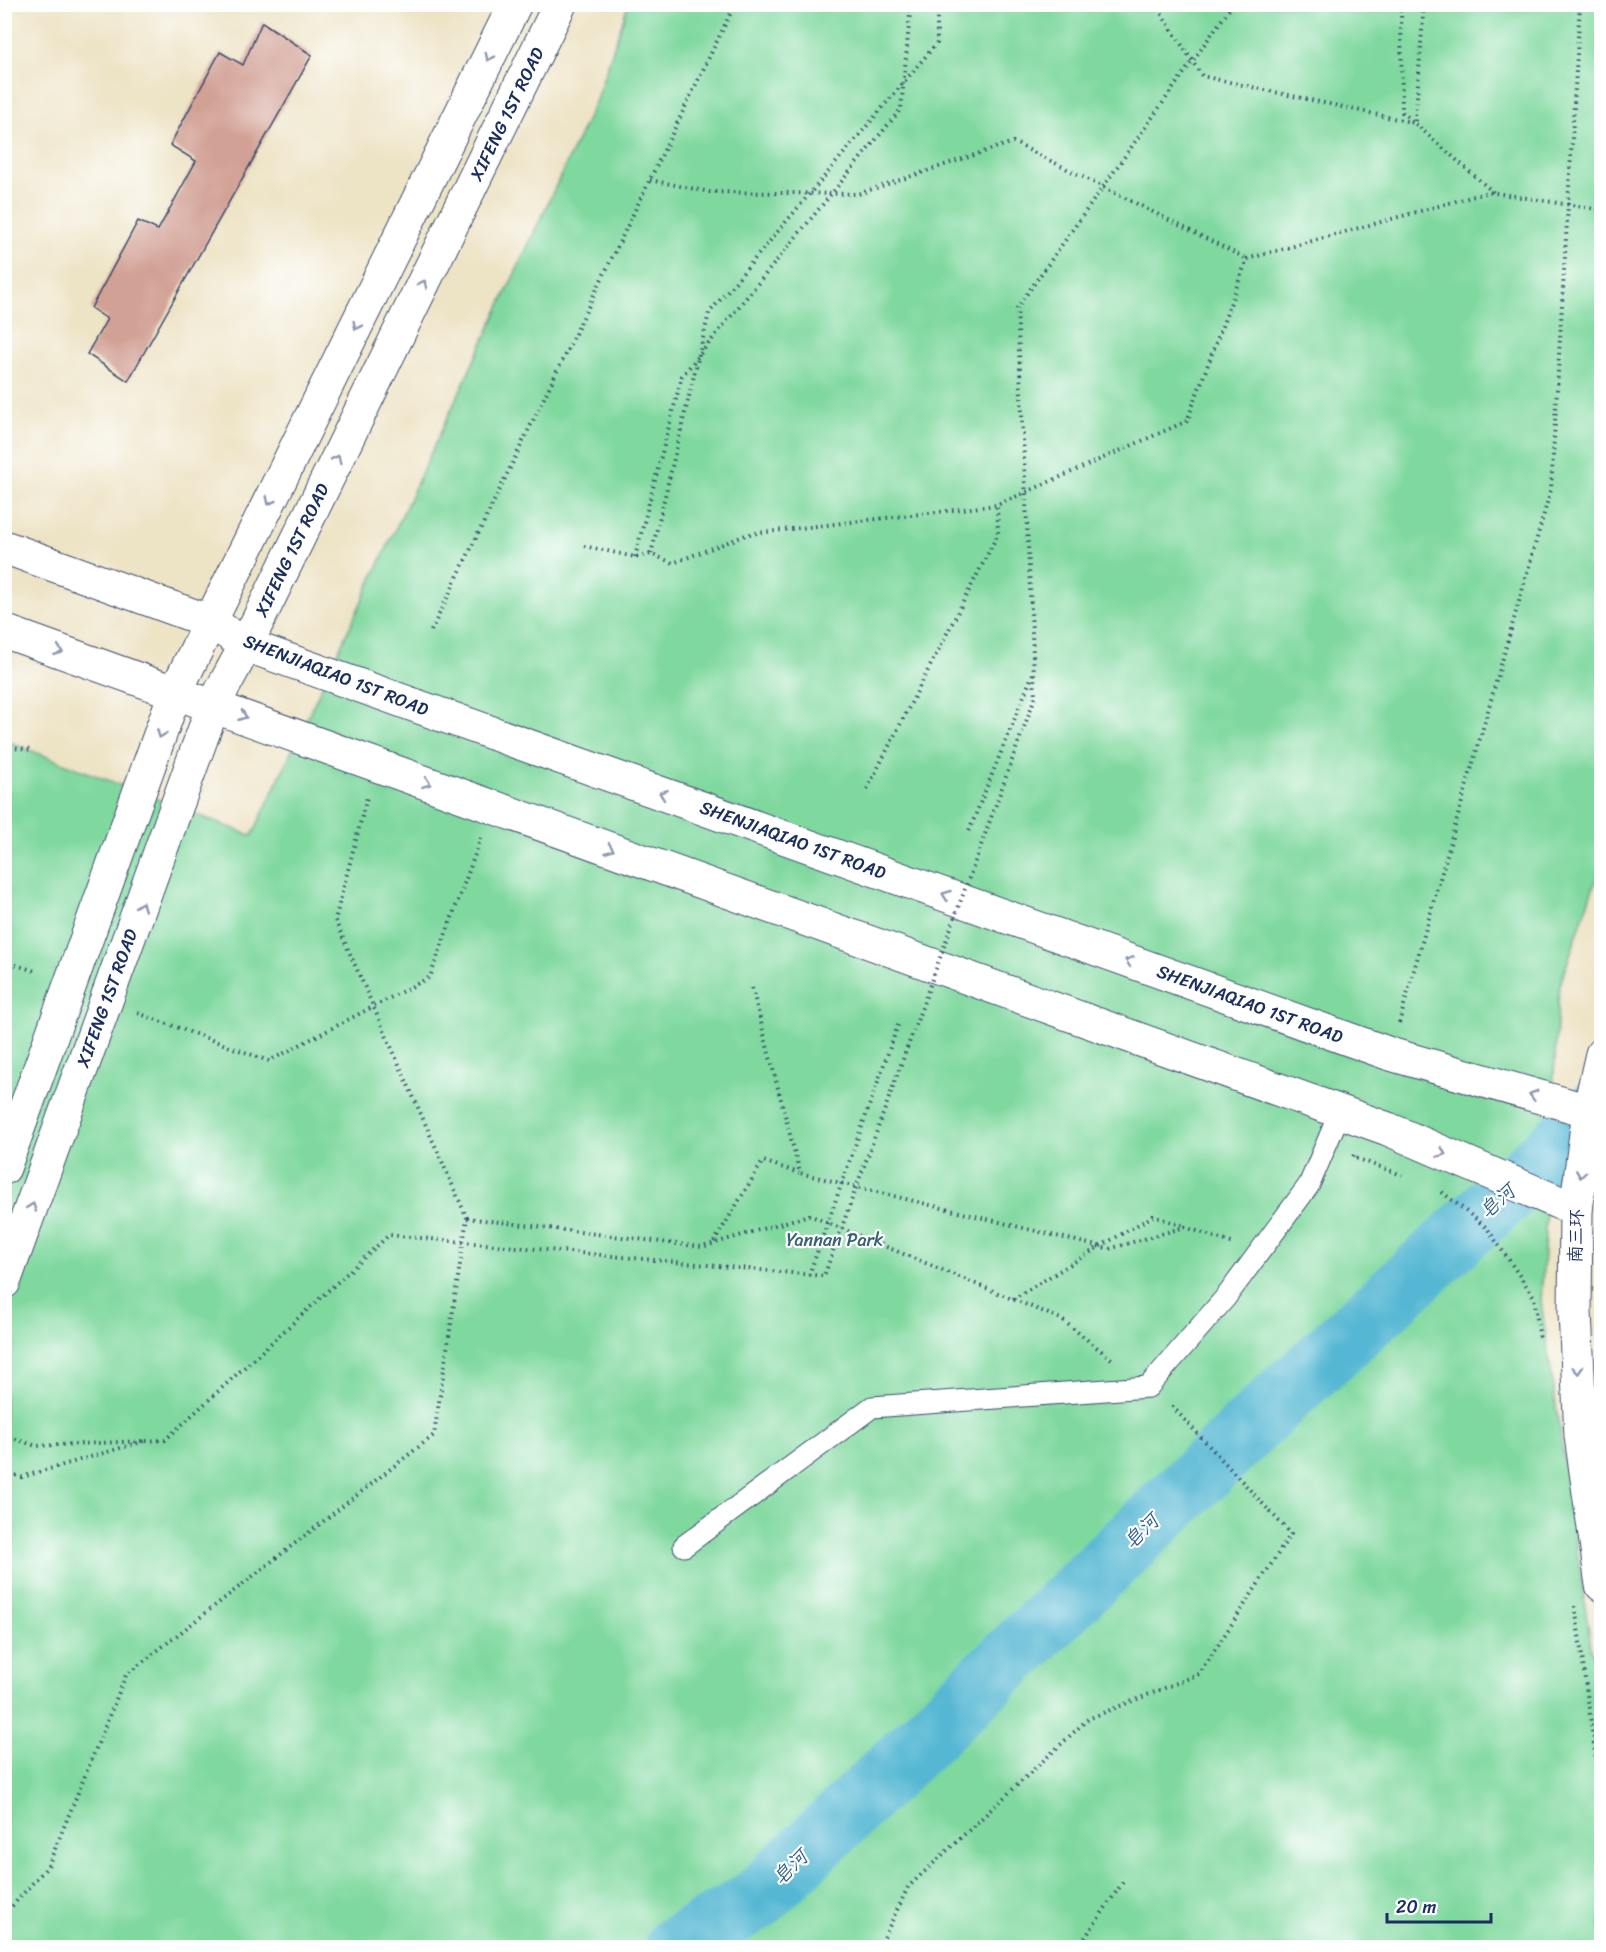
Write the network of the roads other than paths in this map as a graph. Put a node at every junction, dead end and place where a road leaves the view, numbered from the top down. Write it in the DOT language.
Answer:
graph roads {
  1 [pos="515,4"];
  2 [pos="560,4"];
  3 [pos="4,547"];
  4 [pos="211,622"];
  5 [pos="4,631"];
  6 [pos="246,645"];
  7 [pos="175,693"];
  8 [pos="213,706"];
  9 [pos="1602,1054"];
  10 [pos="1590,1111"];
  11 [pos="1365,1121"];
  12 [pos="4,1168"];
  13 [pos="1576,1210"];
  14 [pos="4,1282"];
  15 [pos="684,1546"];
  16 [pos="1602,1585"];
  1 -- 4 [label="main road, one-way"];
  6 -- 2 [label="main road, XIFENG 1ST ROAD, one-way"];
  3 -- 4 [label="main road, SHENJIAQIAO 1ST ROAD"];
  4 -- 6 [label="main road, SHENJIAQIAO 1ST ROAD"];
  4 -- 7 [label="main road"];
  5 -- 7 [label="main road, one-way"];
  6 -- 8 [label="main road, XIFENG 1ST ROAD"];
  10 -- 6 [label="main road, SHENJIAQIAO 1ST ROAD, one-way"];
  7 -- 8 [label="main road"];
  7 -- 12 [label="main road, one-way"];
  8 -- 11 [label="main road, one-way"];
  14 -- 8 [label="main road, XIFENG 1ST ROAD, one-way"];
  9 -- 10 [label="main road, 南三环"];
  10 -- 13 [label="main road, 南三环, one-way"];
  11 -- 13 [label="main road, one-way"];
  11 -- 15 [label="lane"];
  13 -- 16 [label="main road, 南三环, one-way"];
}
